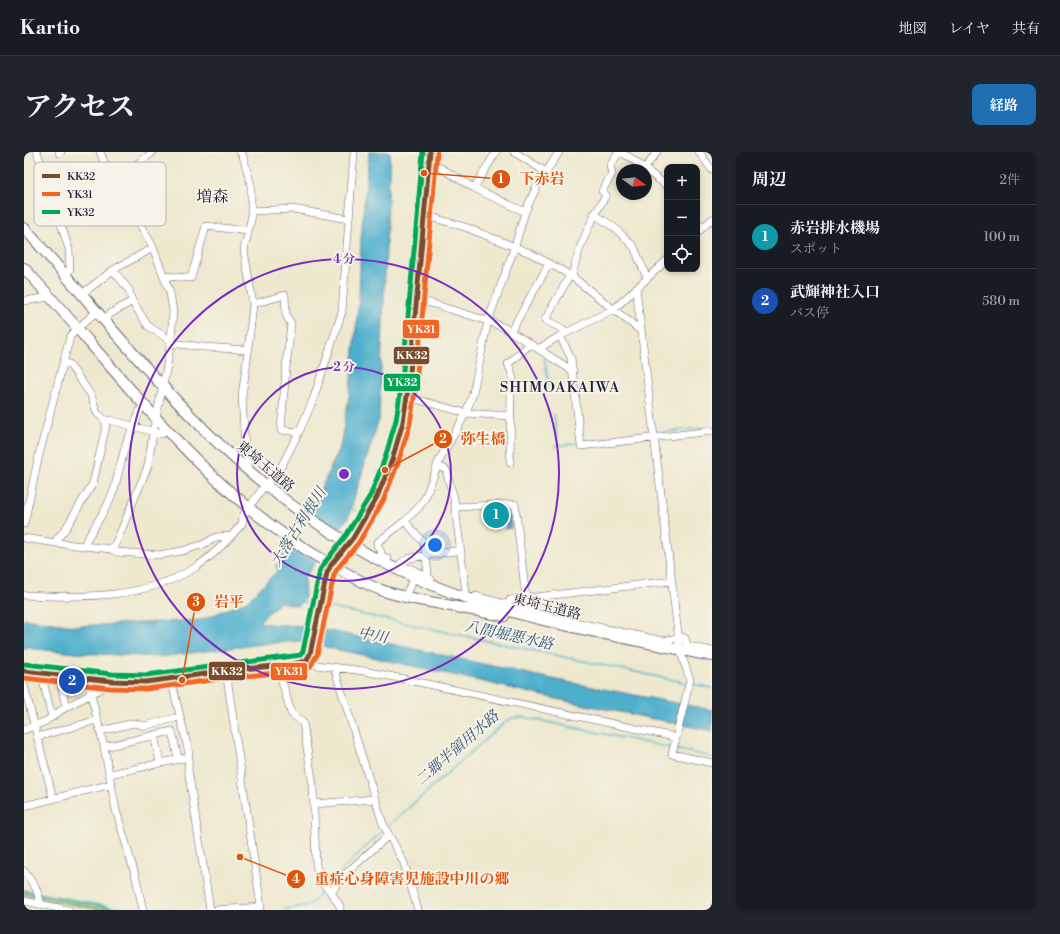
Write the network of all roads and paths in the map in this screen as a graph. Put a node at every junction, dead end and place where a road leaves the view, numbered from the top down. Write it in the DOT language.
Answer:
graph roads {
  1 [pos="37,152"];
  2 [pos="100,152"];
  3 [pos="153,152"];
  4 [pos="240,152"];
  5 [pos="354,152"];
  6 [pos="430,152"];
  7 [pos="496,152"];
  8 [pos="514,152"];
  9 [pos="559,152"];
  10 [pos="620,152"];
  11 [pos="657,152"];
  12 [pos="699,152"];
  13 [pos="429,161"];
  14 [pos="40,162"];
  15 [pos="104,162"];
  16 [pos="139,162"];
  17 [pos="639,164"];
  18 [pos="648,164"];
  19 [pos="712,170"];
  20 [pos="546,172"];
  21 [pos="652,174"];
  22 [pos="664,184"];
  23 [pos="474,188"];
  24 [pos="251,211"];
  25 [pos="525,212"];
  26 [pos="594,214"];
  27 [pos="424,215"];
  28 [pos="348,219"];
  29 [pos="712,219"];
  30 [pos="61,226"];
  31 [pos="141,226"];
  32 [pos="24,228"];
  33 [pos="700,229"];
  34 [pos="248,231"];
  35 [pos="515,246"];
  36 [pos="153,248"];
  37 [pos="664,263"];
  38 [pos="549,264"];
  39 [pos="24,268"];
  40 [pos="113,270"];
  41 [pos="66,275"];
  42 [pos="164,276"];
  43 [pos="571,276"];
  44 [pos="647,278"];
  45 [pos="636,288"];
  46 [pos="82,294"];
  47 [pos="50,297"];
  48 [pos="417,299"];
  49 [pos="24,301"];
  50 [pos="132,301"];
  51 [pos="252,304"];
  52 [pos="614,309"];
  53 [pos="97,311"];
  54 [pos="104,319"];
  55 [pos="488,321"];
  56 [pos="77,329"];
  57 [pos="641,331"];
  58 [pos="511,332"];
  59 [pos="563,334"];
  60 [pos="171,342"];
  61 [pos="530,344"];
  62 [pos="538,349"];
  63 [pos="249,350"];
  64 [pos="63,363"];
  65 [pos="573,371"];
  66 [pos="163,386"];
  67 [pos="408,397"];
  68 [pos="140,410"];
  69 [pos="466,413"];
  70 [pos="510,416"];
  71 [pos="156,419"];
  72 [pos="105,420"];
  73 [pos="134,427"];
  74 [pos="712,430"];
  75 [pos="153,432"];
  76 [pos="299,432"];
  77 [pos="162,434"];
  78 [pos="655,437"];
  79 [pos="248,463"];
  80 [pos="510,463"];
  81 [pos="437,465"];
  82 [pos="269,488"];
  83 [pos="455,507"];
  84 [pos="252,511"];
  85 [pos="405,521"];
  86 [pos="24,524"];
  87 [pos="232,536"];
  88 [pos="24,538"];
  89 [pos="346,540"];
  90 [pos="56,543"];
  91 [pos="85,546"];
  92 [pos="110,548"];
  93 [pos="461,550"];
  94 [pos="426,556"];
  95 [pos="329,564"];
  96 [pos="400,565"];
  97 [pos="415,574"];
  98 [pos="427,578"];
  99 [pos="672,580"];
  100 [pos="466,593"];
  101 [pos="24,595"];
  102 [pos="404,598"];
  103 [pos="526,598"];
  104 [pos="509,606"];
  105 [pos="606,635"];
  106 [pos="679,638"];
  107 [pos="680,650"];
  108 [pos="712,651"];
  109 [pos="712,656"];
  110 [pos="308,657"];
  111 [pos="279,666"];
  112 [pos="334,667"];
  113 [pos="24,670"];
  114 [pos="226,671"];
  115 [pos="41,673"];
  116 [pos="59,675"];
  117 [pos="87,678"];
  118 [pos="171,679"];
  119 [pos="111,681"];
  120 [pos="24,685"];
  121 [pos="91,693"];
  122 [pos="66,707"];
  123 [pos="52,717"];
  124 [pos="175,718"];
  125 [pos="97,720"];
  126 [pos="145,725"];
  127 [pos="34,726"];
  128 [pos="24,730"];
  129 [pos="100,731"];
  130 [pos="151,736"];
  131 [pos="37,737"];
  132 [pos="676,740"];
  133 [pos="104,748"];
  134 [pos="189,756"];
  135 [pos="178,758"];
  136 [pos="160,762"];
  137 [pos="712,763"];
  138 [pos="110,774"];
  139 [pos="112,784"];
  140 [pos="53,798"];
  141 [pos="375,799"];
  142 [pos="314,804"];
  143 [pos="24,806"];
  144 [pos="389,835"];
  145 [pos="24,871"];
  146 [pos="331,892"];
  147 [pos="41,900"];
  148 [pos="24,901"];
  149 [pos="143,909"];
  150 [pos="69,910"];
  151 [pos="210,910"];
  152 [pos="216,910"];
  153 [pos="340,910"];
  154 [pos="418,910"];
  1 -- 14 [label="street"];
  2 -- 15 [label="street"];
  3 -- 16 [label="street"];
  4 -- 24 [label="street"];
  5 -- 28 [label="street"];
  6 -- 13 [label="main road"];
  7 -- 23 [label="street"];
  8 -- 20 [label="street"];
  9 -- 20 [label="street"];
  10 -- 17 [label="street"];
  10 -- 26 [label="street"];
  11 -- 18 [label="street"];
  12 -- 19 [label="street"];
  13 -- 23 [label="street"];
  13 -- 27 [label="main road"];
  20 -- 25 [label="street"];
  21 -- 22 [label="street"];
  23 -- 25 [label="street"];
  24 -- 28 [label="street"];
  24 -- 34 [label="street"];
  25 -- 35 [label="street"];
  26 -- 43 [label="street"];
  26 -- 44 [label="street"];
  27 -- 35 [label="street"];
  27 -- 48 [label="main road"];
  28 -- 76 [label="street"];
  29 -- 33 [label="street"];
  30 -- 41 [label="street"];
  31 -- 36 [label="street"];
  32 -- 41 [label="highway, 東埼玉道路"];
  34 -- 42 [label="street"];
  34 -- 51 [label="street"];
  35 -- 38 [label="street"];
  35 -- 55 [label="street"];
  36 -- 40 [label="street"];
  36 -- 42 [label="street"];
  37 -- 44 [label="street"];
  38 -- 43 [label="street"];
  38 -- 58 [label="street"];
  39 -- 47 [label="highway, 東埼玉道路"];
  40 -- 46 [label="street"];
  40 -- 50 [label="street"];
  41 -- 46 [label="highway, 東埼玉道路"];
  42 -- 60 [label="street"];
  43 -- 52 [label="street"];
  43 -- 59 [label="street"];
  44 -- 45 [label="street"];
  45 -- 52 [label="street"];
  45 -- 57 [label="street"];
  46 -- 53 [label="highway, 東埼玉道路"];
  47 -- 49 [label="street"];
  47 -- 56 [label="highway, 東埼玉道路"];
  48 -- 55 [label="street"];
  48 -- 67 [label="main road"];
  50 -- 54 [label="street"];
  50 -- 60 [label="street"];
  51 -- 63 [label="street"];
  51 -- 76 [label="street"];
  52 -- 57 [label="street"];
  52 -- 59 [label="street"];
  53 -- 54 [label="highway, 東埼玉道路"];
  53 -- 56 [label="street"];
  54 -- 66 [label="highway, 東埼玉道路"];
  55 -- 58 [label="street"];
  55 -- 69 [label="street"];
  56 -- 64 [label="street"];
  56 -- 71 [label="highway, 東埼玉道路"];
  57 -- 78 [label="street"];
  58 -- 61 [label="street"];
  59 -- 62 [label="street"];
  59 -- 65 [label="street"];
  60 -- 63 [label="street"];
  60 -- 66 [label="street"];
  61 -- 62 [label="street"];
  61 -- 70 [label="street"];
  62 -- 65 [label="street"];
  63 -- 79 [label="street"];
  64 -- 72 [label="street"];
  64 -- 86 [label="street"];
  65 -- 78 [label="street"];
  66 -- 71 [label="street"];
  66 -- 82 [label="highway, 東埼玉道路"];
  67 -- 69 [label="street"];
  67 -- 89 [label="main road"];
  68 -- 73 [label="street"];
  69 -- 70 [label="street"];
  69 -- 81 [label="street"];
  70 -- 80 [label="street"];
  71 -- 75 [label="street"];
  71 -- 84 [label="highway, 東埼玉道路"];
  72 -- 73 [label="street"];
  72 -- 90 [label="street"];
  73 -- 75 [label="street"];
  73 -- 91 [label="street"];
  74 -- 78 [label="street"];
  75 -- 77 [label="street"];
  75 -- 92 [label="street"];
  76 -- 82 [label="street"];
  78 -- 99 [label="street"];
  81 -- 83 [label="street"];
  81 -- 85 [label="street"];
  82 -- 84 [label="street"];
  82 -- 89 [label="highway, 東埼玉道路"];
  83 -- 93 [label="street"];
  83 -- 103 [label="street"];
  84 -- 87 [label="street"];
  84 -- 95 [label="highway, 東埼玉道路"];
  85 -- 94 [label="street"];
  85 -- 96 [label="street"];
  87 -- 92 [label="street"];
  87 -- 101 [label="street"];
  88 -- 90 [label="street"];
  89 -- 95 [label="main road"];
  89 -- 97 [label="highway, 東埼玉道路"];
  90 -- 91 [label="street"];
  91 -- 92 [label="street"];
  93 -- 94 [label="street"];
  93 -- 100 [label="street"];
  94 -- 96 [label="street"];
  94 -- 98 [label="street"];
  95 -- 102 [label="highway, 東埼玉道路"];
  95 -- 110 [label="main road"];
  96 -- 97 [label="street"];
  97 -- 98 [label="street"];
  97 -- 102 [label="street"];
  97 -- 105 [label="highway, 東埼玉道路"];
  98 -- 100 [label="street"];
  99 -- 103 [label="street"];
  99 -- 106 [label="street"];
  100 -- 104 [label="street"];
  102 -- 105 [label="highway, 東埼玉道路"];
  103 -- 104 [label="street"];
  104 -- 106 [label="street"];
  105 -- 107 [label="highway, 東埼玉道路"];
  106 -- 107 [label="street"];
  106 -- 108 [label="street"];
  107 -- 109 [label="highway, 東埼玉道路"];
  107 -- 132 [label="street"];
  110 -- 111 [label="main road"];
  110 -- 112 [label="street"];
  111 -- 114 [label="main road"];
  111 -- 142 [label="street"];
  112 -- 132 [label="street"];
  112 -- 141 [label="street"];
  113 -- 115 [label="main road"];
  114 -- 118 [label="main road"];
  114 -- 152 [label="street"];
  115 -- 116 [label="main road"];
  115 -- 123 [label="street"];
  116 -- 117 [label="main road"];
  116 -- 122 [label="street"];
  117 -- 119 [label="main road"];
  117 -- 121 [label="street"];
  118 -- 119 [label="main road"];
  118 -- 134 [label="street"];
  119 -- 121 [label="street"];
  120 -- 127 [label="street"];
  121 -- 122 [label="street"];
  121 -- 125 [label="street"];
  122 -- 123 [label="street"];
  123 -- 127 [label="street"];
  124 -- 126 [label="street"];
  125 -- 129 [label="street"];
  125 -- 131 [label="street"];
  126 -- 129 [label="street"];
  126 -- 130 [label="street"];
  127 -- 128 [label="street"];
  127 -- 131 [label="street"];
  129 -- 133 [label="street"];
  130 -- 133 [label="street"];
  130 -- 135 [label="street"];
  130 -- 136 [label="street"];
  131 -- 140 [label="street"];
  132 -- 137 [label="street"];
  133 -- 138 [label="street"];
  134 -- 135 [label="street"];
  134 -- 151 [label="street"];
  135 -- 136 [label="street"];
  136 -- 138 [label="street"];
  138 -- 139 [label="street"];
  139 -- 140 [label="street"];
  139 -- 149 [label="street"];
  140 -- 143 [label="street"];
  141 -- 142 [label="street"];
  141 -- 144 [label="street"];
  142 -- 146 [label="street"];
  144 -- 146 [label="street"];
  144 -- 154 [label="street"];
  145 -- 147 [label="street"];
  146 -- 153 [label="street"];
  147 -- 148 [label="street"];
  147 -- 150 [label="street"];
}
